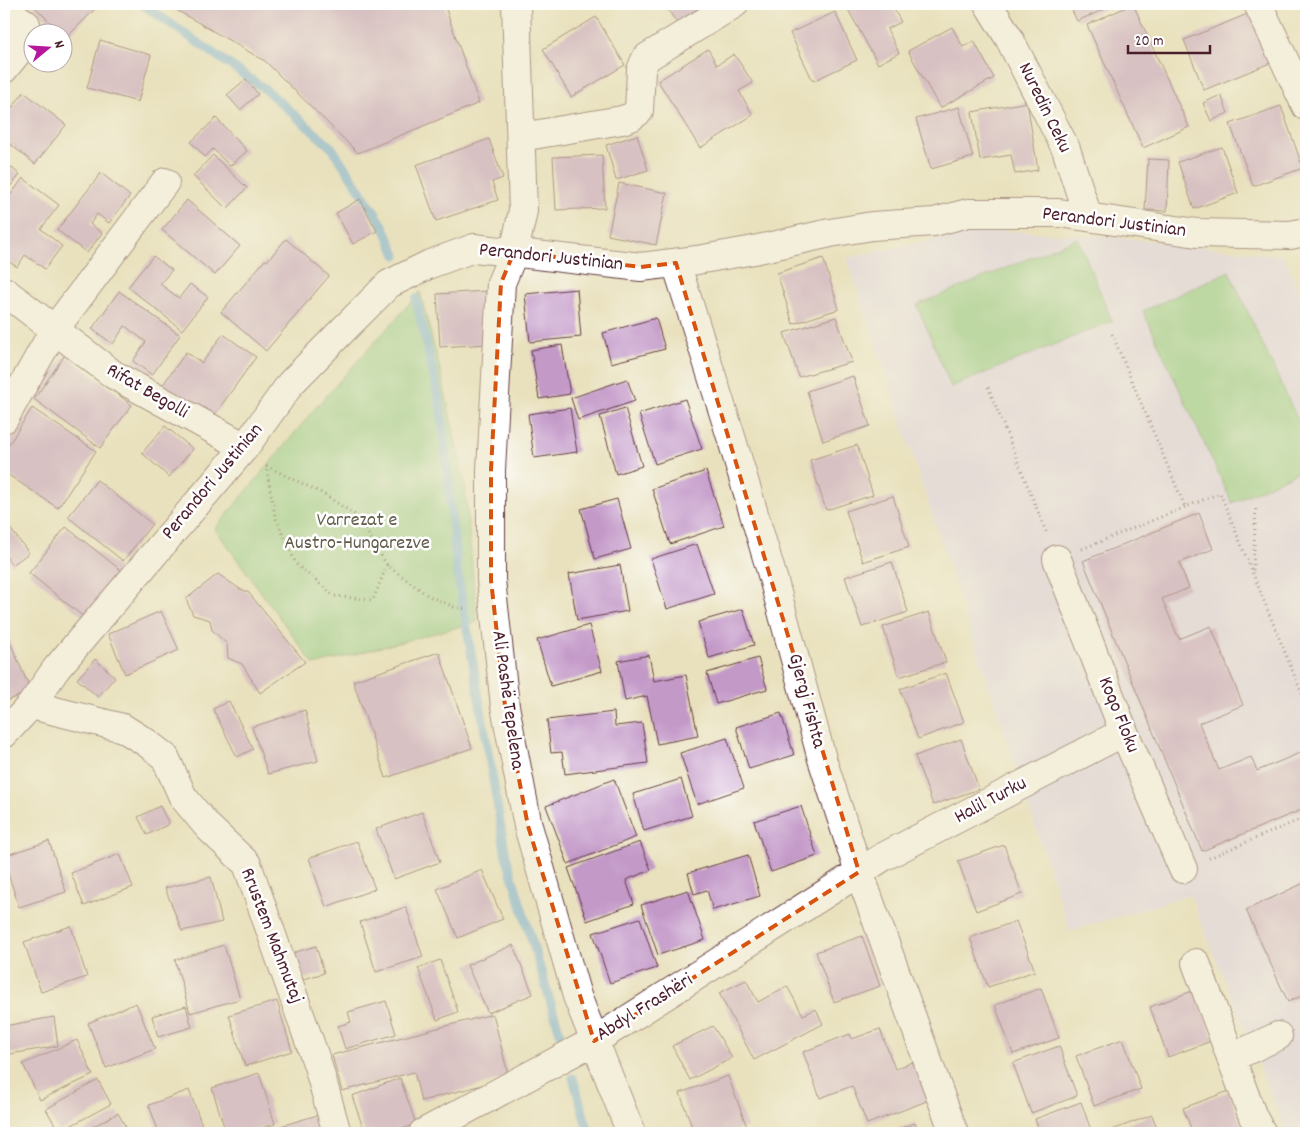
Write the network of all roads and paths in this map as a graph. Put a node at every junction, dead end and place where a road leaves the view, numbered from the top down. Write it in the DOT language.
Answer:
graph roads {
  1 [pos="516,4"];
  2 [pos="734,4"];
  3 [pos="988,4"];
  4 [pos="1258,4"];
  5 [pos="4,9"];
  6 [pos="4,68"];
  7 [pos="1306,106"];
  8 [pos="521,137"];
  9 [pos="165,182"];
  10 [pos="1088,217"];
  11 [pos="1306,232"];
  12 [pos="514,252"];
  13 [pos="676,262"];
  14 [pos="4,291"];
  15 [pos="54,330"];
  16 [pos="1112,334"];
  17 [pos="988,387"];
  18 [pos="4,420"];
  19 [pos="245,447"];
  20 [pos="1256,506"];
  21 [pos="1185,508"];
  22 [pos="1057,559"];
  23 [pos="387,565"];
  24 [pos="1253,573"];
  25 [pos="472,610"];
  26 [pos="1306,704"];
  27 [pos="31,705"];
  28 [pos="1124,732"];
  29 [pos="4,734"];
  30 [pos="1306,818"];
  31 [pos="1183,869"];
  32 [pos="859,872"];
  33 [pos="1196,963"];
  34 [pos="1278,1036"];
  35 [pos="594,1041"];
  36 [pos="1231,1058"];
  37 [pos="337,1133"];
  38 [pos="423,1133"];
  39 [pos="631,1133"];
  40 [pos="954,1133"];
  41 [pos="1262,1133"];
  1 -- 8 [label="street, Ali Pashë Tepelena"];
  2 -- 8 [label="street"];
  3 -- 10 [label="street, Nuredin Ceku"];
  4 -- 7 [label="street"];
  5 -- 6 [label="street"];
  8 -- 12 [label="street, Ali Pashë Tepelena"];
  9 -- 15 [label="street"];
  10 -- 11 [label="street, Perandori Justinian"];
  10 -- 13 [label="street, Perandori Justinian"];
  12 -- 13 [label="street, Perandori Justinian"];
  12 -- 19 [label="street, Perandori Justinian"];
  12 -- 35 [label="street, Ali Pashë Tepelena"];
  13 -- 32 [label="street, Gjergj Fishta"];
  14 -- 15 [label="street, Rifat Begolli"];
  15 -- 18 [label="street"];
  15 -- 19 [label="street, Rifat Begolli"];
  16 -- 21 [label="path"];
  17 -- 22 [label="path"];
  19 -- 27 [label="street, Perandori Justinian"];
  20 -- 24 [label="path"];
  21 -- 22 [label="path"];
  21 -- 24 [label="path"];
  22 -- 28 [label="street, Koqo Floku"];
  23 -- 23 [label="path"];
  23 -- 25 [label="path"];
  24 -- 26 [label="path"];
  27 -- 29 [label="street, Perandori Justinian"];
  27 -- 37 [label="street, Rrustem Mahmutaj"];
  28 -- 31 [label="street, Koqo Floku"];
  28 -- 32 [label="street, Halil Turku"];
  30 -- 31 [label="path"];
  32 -- 35 [label="street, Abdyl Frashëri"];
  32 -- 40 [label="street, Gjergj Fishta"];
  33 -- 36 [label="street"];
  34 -- 36 [label="street"];
  35 -- 38 [label="street, Abdyl Frashëri"];
  35 -- 39 [label="street, Ali Pashë Tepelena"];
  36 -- 41 [label="street"];
}
